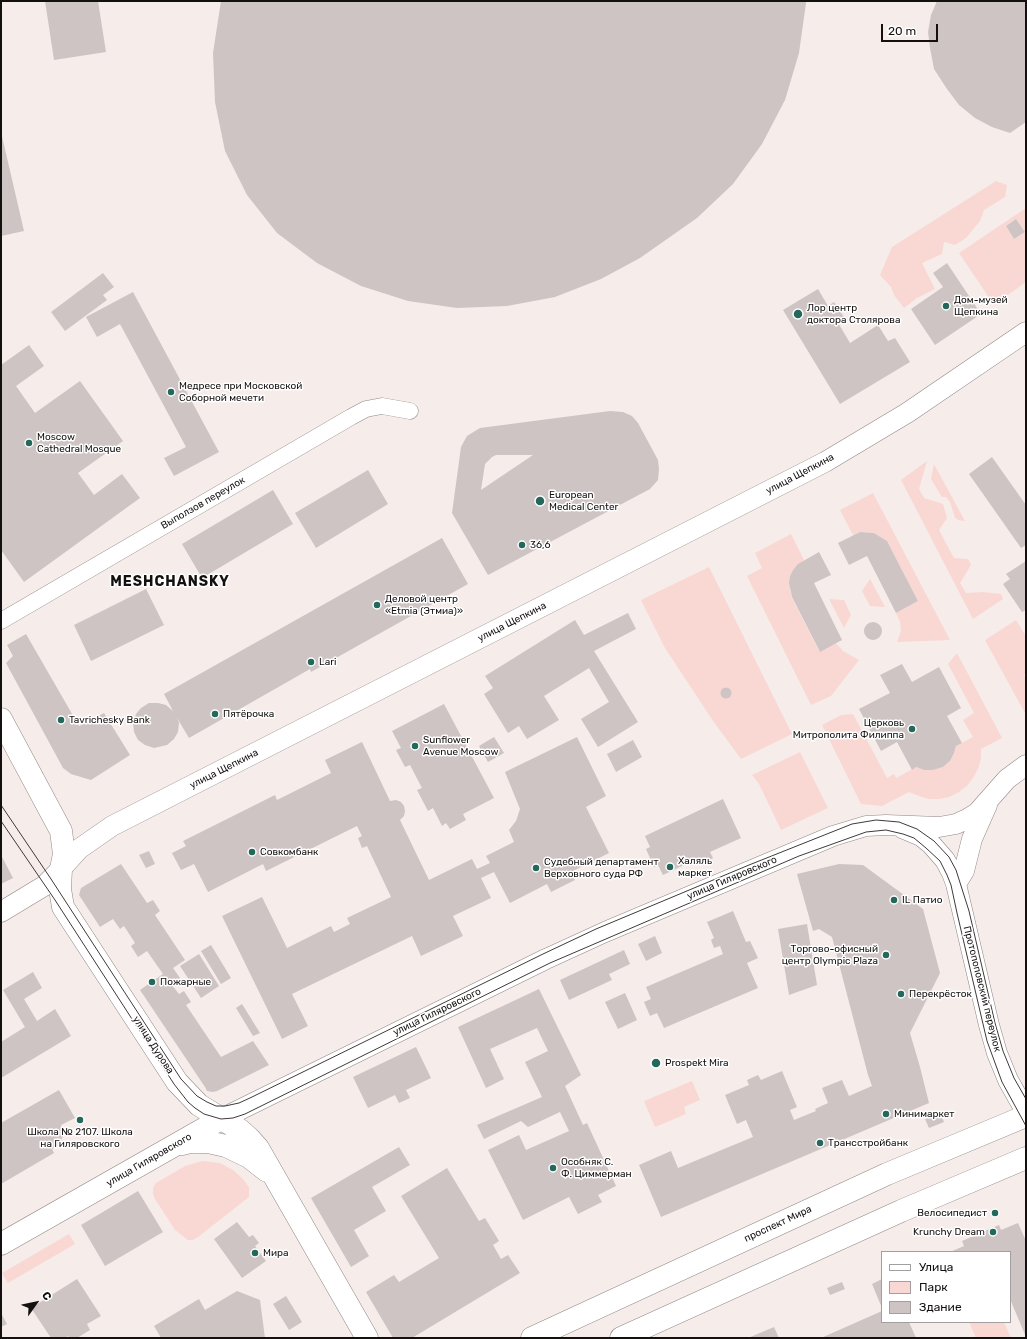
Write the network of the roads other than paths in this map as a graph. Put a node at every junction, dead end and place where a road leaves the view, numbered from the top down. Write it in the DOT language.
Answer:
graph roads {
  1 [pos="1026,332"];
  2 [pos="410,411"];
  3 [pos="1,621"];
  4 [pos="1,720"];
  5 [pos="1026,765"];
  6 [pos="989,800"];
  7 [pos="893,826"];
  8 [pos="61,869"];
  9 [pos="956,884"];
  10 [pos="34,892"];
  11 [pos="63,907"];
  12 [pos="1,912"];
  13 [pos="1026,1112"];
  14 [pos="1026,1116"];
  15 [pos="222,1119"];
  16 [pos="172,1147"];
  17 [pos="1026,1158"];
  18 [pos="279,1184"];
  19 [pos="1,1244"];
  20 [pos="367,1338"];
  21 [pos="532,1338"];
  22 [pos="621,1338"];
  1 -- 8 [label="street, улица Щепкина"];
  2 -- 3 [label="street, Выползов переулок"];
  4 -- 8 [label="main road, улица Дурова"];
  5 -- 6 [label="street, улица Гиляровского"];
  6 -- 7 [label="street, улица Гиляровского"];
  6 -- 9 [label="street, улица Гиляровского"];
  7 -- 9 [label="street, улица Гиляровского"];
  7 -- 15 [label="street, улица Гиляровского"];
  8 -- 10 [label="street, улица Щепкина"];
  8 -- 11 [label="main road, улица Дурова"];
  9 -- 13 [label="street, Протопоповский переулок"];
  10 -- 11 [label="street"];
  10 -- 12 [label="street, улица Щепкина"];
  11 -- 15 [label="main road, улица Дурова"];
  14 -- 21 [label="main road, проспект Мира"];
  15 -- 16 [label="main road, улица Гиляровского"];
  15 -- 18 [label="main road, улица Дурова"];
  16 -- 18 [label="main road"];
  16 -- 19 [label="main road, улица Гиляровского"];
  17 -- 22 [label="main road"];
  18 -- 20 [label="main road, улица Дурова"];
}
